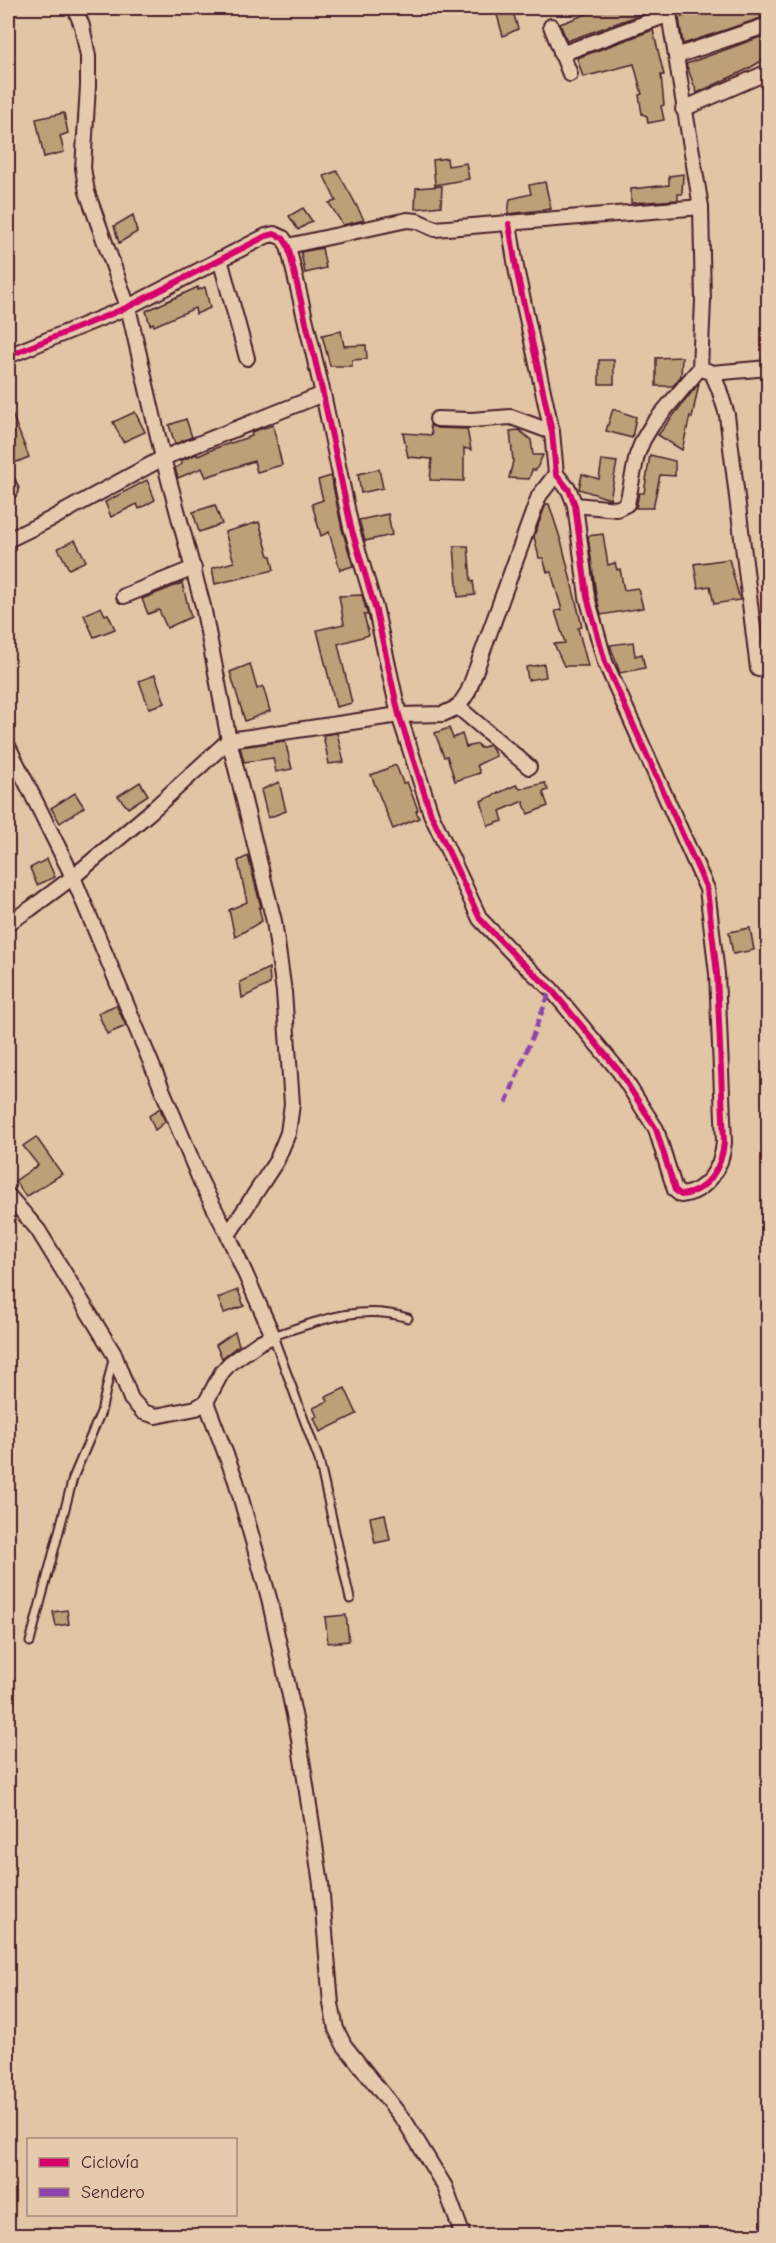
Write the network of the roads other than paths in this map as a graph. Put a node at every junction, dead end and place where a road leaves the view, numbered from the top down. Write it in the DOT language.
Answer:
graph roads {
  1 [pos="75,8"];
  2 [pos="669,11"];
  3 [pos="768,25"];
  4 [pos="551,26"];
  5 [pos="561,54"];
  6 [pos="676,56"];
  7 [pos="768,72"];
  8 [pos="570,74"];
  9 [pos="684,109"];
  10 [pos="701,207"];
  11 [pos="509,224"];
  12 [pos="288,246"];
  13 [pos="220,259"];
  14 [pos="128,307"];
  15 [pos="8,356"];
  16 [pos="247,358"];
  17 [pos="768,368"];
  18 [pos="706,370"];
  19 [pos="323,394"];
  20 [pos="437,419"];
  21 [pos="552,432"];
  22 [pos="163,458"];
  23 [pos="556,474"];
  24 [pos="575,505"];
  25 [pos="8,540"];
  26 [pos="194,568"];
  27 [pos="124,596"];
  28 [pos="758,669"];
  29 [pos="458,707"];
  30 [pos="399,716"];
  31 [pos="229,740"];
  32 [pos="8,746"];
  33 [pos="529,767"];
  34 [pos="73,877"];
  35 [pos="8,923"];
  36 [pos="8,1195"];
  37 [pos="228,1235"];
  38 [pos="408,1318"];
  39 [pos="273,1336"];
  40 [pos="114,1354"];
  41 [pos="207,1402"];
  42 [pos="350,1599"];
  43 [pos="30,1642"];
  44 [pos="463,2235"];
  1 -- 14 [label="street"];
  2 -- 5 [label="street"];
  2 -- 6 [label="street"];
  3 -- 6 [label="street"];
  4 -- 5 [label="street"];
  5 -- 8 [label="street"];
  6 -- 9 [label="street"];
  7 -- 9 [label="street"];
  9 -- 10 [label="street"];
  10 -- 11 [label="street"];
  10 -- 18 [label="street"];
  11 -- 12 [label="street"];
  11 -- 21 [label="street"];
  12 -- 13 [label="street"];
  12 -- 19 [label="street"];
  13 -- 14 [label="street"];
  13 -- 16 [label="street"];
  14 -- 15 [label="street"];
  14 -- 22 [label="street"];
  17 -- 18 [label="street"];
  18 -- 24 [label="street"];
  18 -- 28 [label="street"];
  19 -- 22 [label="street"];
  19 -- 30 [label="street"];
  20 -- 21 [label="street"];
  21 -- 23 [label="street"];
  22 -- 25 [label="street"];
  22 -- 26 [label="street"];
  23 -- 24 [label="street"];
  23 -- 29 [label="street"];
  24 -- 30 [label="street"];
  26 -- 27 [label="street"];
  26 -- 31 [label="street"];
  29 -- 30 [label="street"];
  29 -- 33 [label="street"];
  30 -- 31 [label="street"];
  31 -- 34 [label="street"];
  31 -- 37 [label="street"];
  32 -- 34 [label="street"];
  34 -- 35 [label="street"];
  34 -- 37 [label="street"];
  36 -- 40 [label="street"];
  37 -- 39 [label="street"];
  38 -- 39 [label="lane"];
  39 -- 41 [label="street"];
  39 -- 42 [label="lane"];
  40 -- 41 [label="street"];
  40 -- 43 [label="lane"];
  41 -- 44 [label="street"];
}
